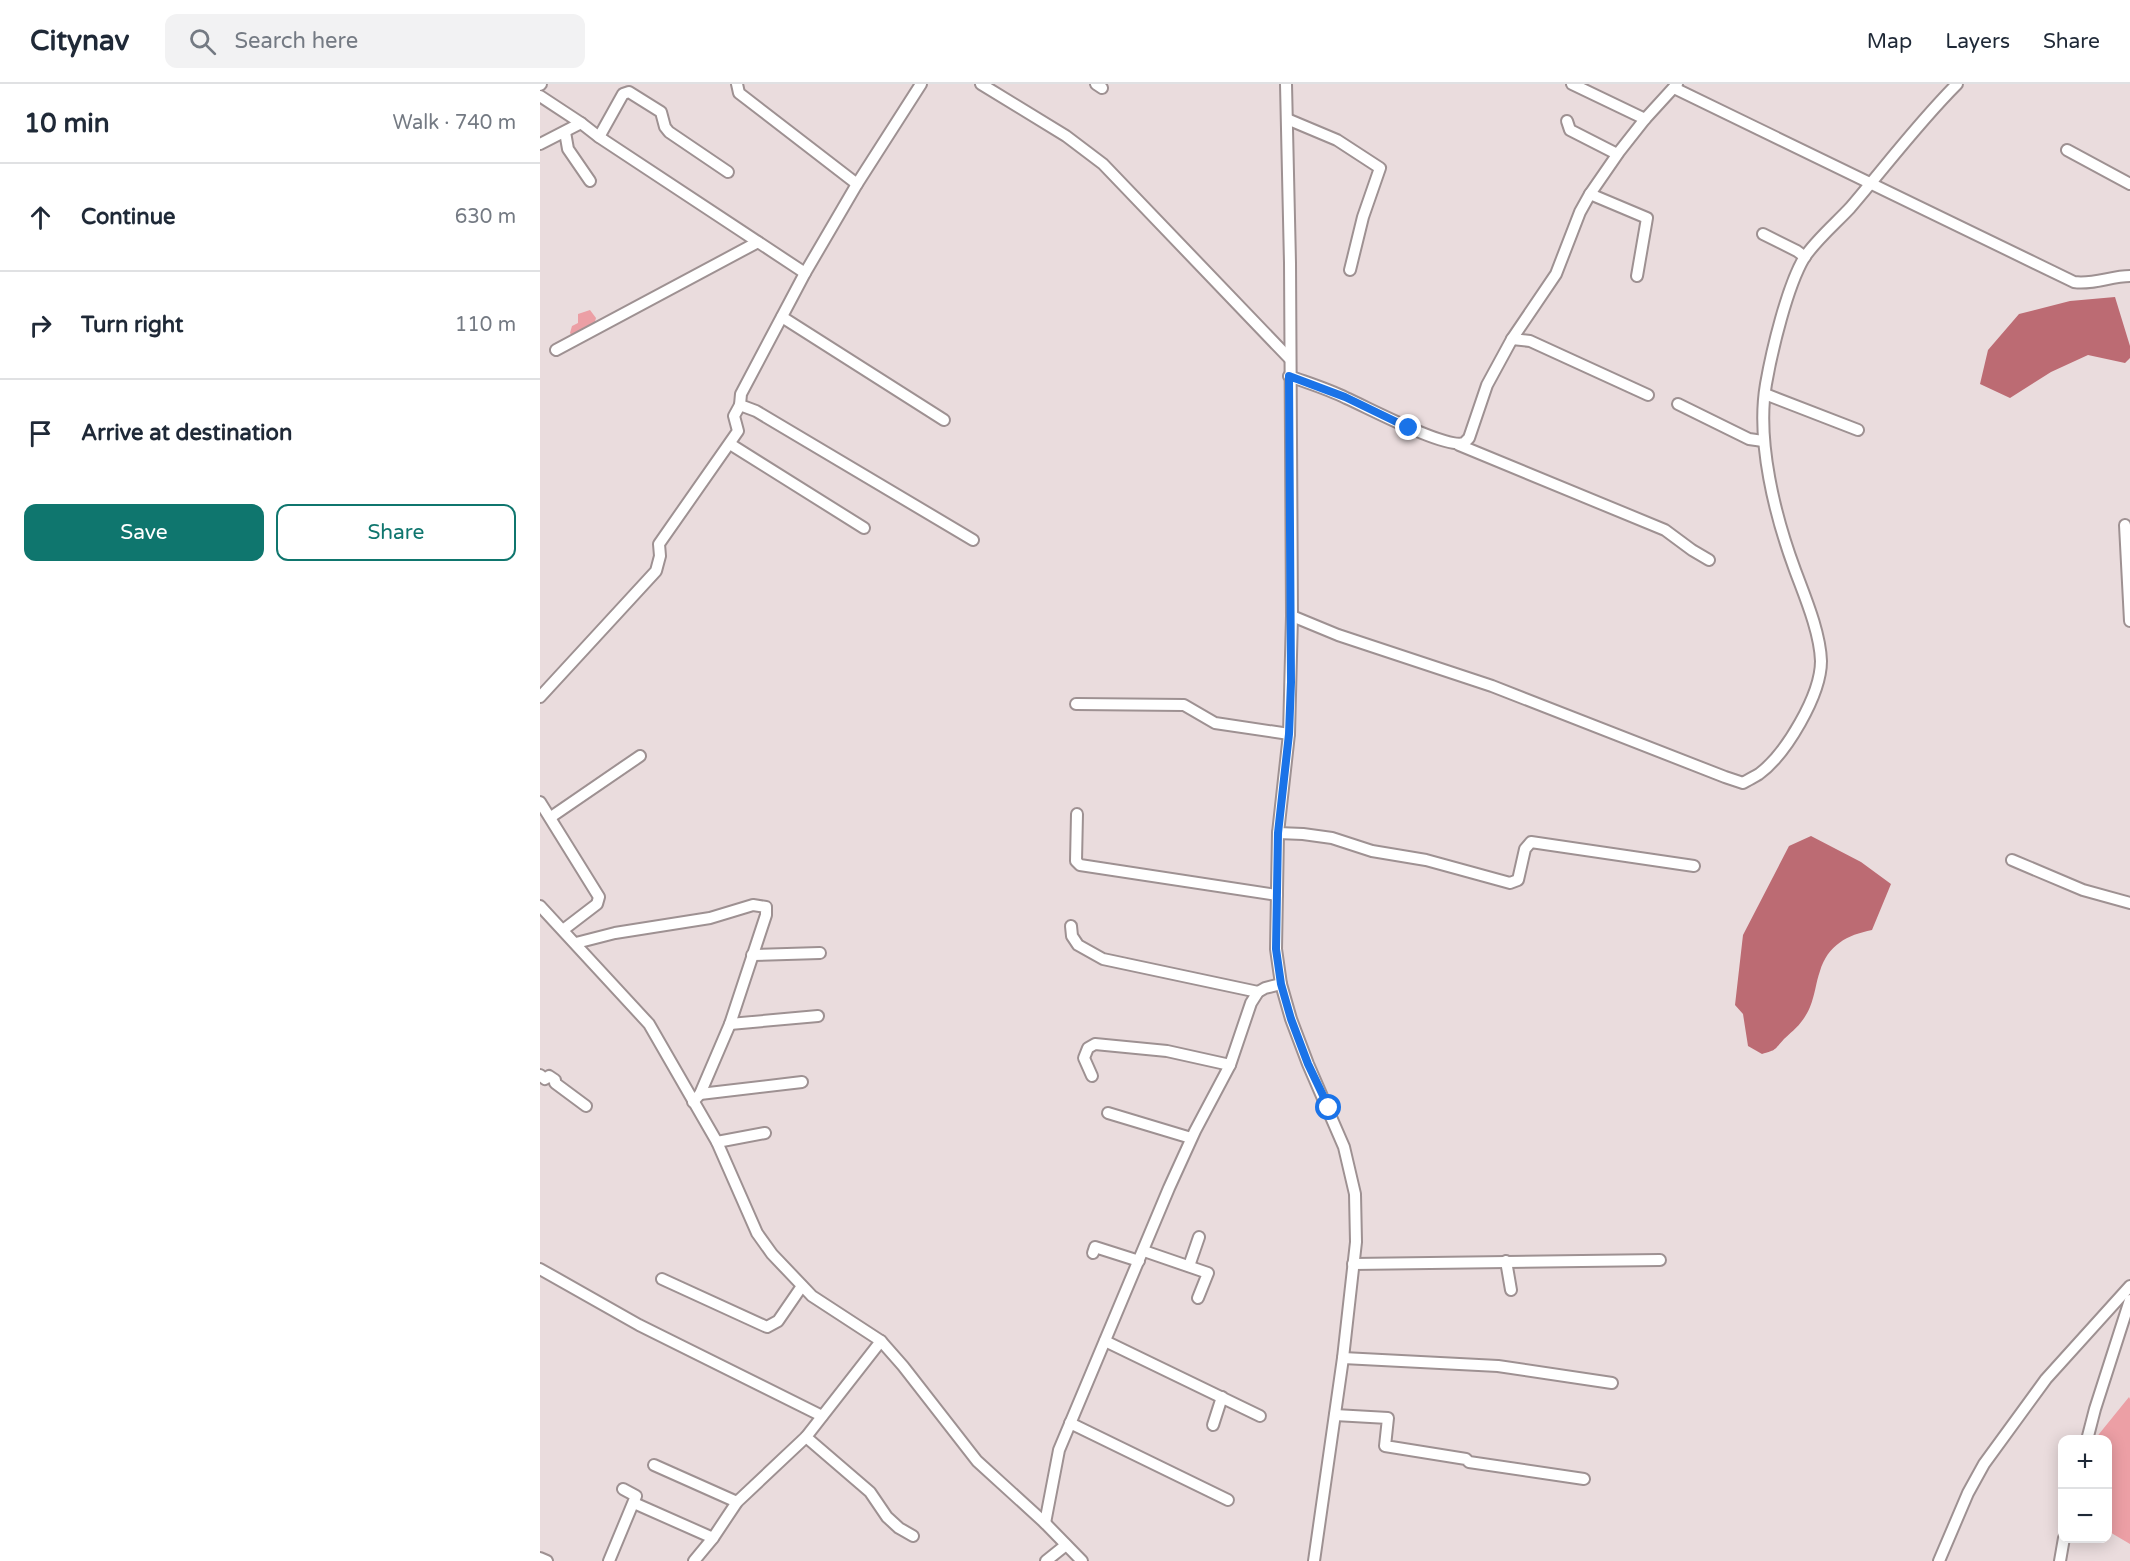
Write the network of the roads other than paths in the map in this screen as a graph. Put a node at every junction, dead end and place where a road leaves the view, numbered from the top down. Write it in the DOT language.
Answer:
graph roads {
  1 [pos="738,84"];
  2 [pos="921,84"];
  3 [pos="981,84"];
  4 [pos="1286,84"];
  5 [pos="1572,84"];
  6 [pos="1957,84"];
  7 [pos="1676,86"];
  8 [pos="540,96"];
  9 [pos="1287,119"];
  10 [pos="1645,119"];
  11 [pos="1567,121"];
  12 [pos="581,123"];
  13 [pos="565,132"];
  14 [pos="599,137"];
  15 [pos="540,144"];
  16 [pos="2067,150"];
  17 [pos="1617,154"];
  18 [pos="728,172"];
  19 [pos="590,181"];
  20 [pos="1870,183"];
  21 [pos="857,184"];
  22 [pos="2130,184"];
  23 [pos="1590,194"];
  24 [pos="1763,234"];
  25 [pos="758,242"];
  26 [pos="1805,257"];
  27 [pos="1350,270"];
  28 [pos="805,273"];
  29 [pos="1637,276"];
  30 [pos="2130,276"];
  31 [pos="782,316"];
  32 [pos="1512,339"];
  33 [pos="556,351"];
  34 [pos="1289,358"];
  35 [pos="1289,376"];
  36 [pos="1765,394"];
  37 [pos="1648,395"];
  38 [pos="1678,404"];
  39 [pos="740,405"];
  40 [pos="944,420"];
  41 [pos="1858,430"];
  42 [pos="1763,441"];
  43 [pos="730,444"];
  44 [pos="1459,444"];
  45 [pos="2125,525"];
  46 [pos="864,528"];
  47 [pos="973,540"];
  48 [pos="1709,560"];
  49 [pos="1292,616"];
  50 [pos="2130,621"];
  51 [pos="540,697"];
  52 [pos="1076,704"];
  53 [pos="1289,734"];
  54 [pos="640,756"];
  55 [pos="540,802"];
  56 [pos="1077,814"];
  57 [pos="551,817"];
  58 [pos="1278,833"];
  59 [pos="2012,860"];
  60 [pos="1694,866"];
  61 [pos="1278,895"];
  62 [pos="2130,903"];
  63 [pos="540,906"];
  64 [pos="1071,926"];
  65 [pos="563,930"];
  66 [pos="576,943"];
  67 [pos="820,954"];
  68 [pos="752,956"];
  69 [pos="1281,984"];
  70 [pos="1258,992"];
  71 [pos="818,1016"];
  72 [pos="730,1024"];
  73 [pos="1230,1065"];
  74 [pos="540,1075"];
  75 [pos="1092,1076"];
  76 [pos="802,1082"];
  77 [pos="696,1098"];
  78 [pos="586,1106"];
  79 [pos="1108,1113"];
  80 [pos="765,1133"];
  81 [pos="1191,1138"];
  82 [pos="717,1142"];
  83 [pos="1199,1237"];
  84 [pos="1093,1252"];
  85 [pos="1142,1256"];
  86 [pos="1660,1260"];
  87 [pos="1506,1261"];
  88 [pos="1353,1264"];
  89 [pos="1189,1266"];
  90 [pos="540,1269"];
  91 [pos="662,1279"];
  92 [pos="802,1286"];
  93 [pos="2130,1286"];
  94 [pos="1511,1290"];
  95 [pos="1198,1298"];
  96 [pos="2130,1300"];
  97 [pos="881,1341"];
  98 [pos="1105,1341"];
  99 [pos="1343,1358"];
  100 [pos="1612,1383"];
  101 [pos="1222,1397"];
  102 [pos="1335,1415"];
  103 [pos="822,1416"];
  104 [pos="1260,1416"];
  105 [pos="1070,1423"];
  106 [pos="1213,1425"];
  107 [pos="2089,1435"];
  108 [pos="806,1437"];
  109 [pos="654,1465"];
  110 [pos="1584,1479"];
  111 [pos="623,1489"];
  112 [pos="1228,1500"];
  113 [pos="737,1502"];
  114 [pos="634,1503"];
  115 [pos="1045,1524"];
  116 [pos="913,1536"];
  117 [pos="712,1538"];
  118 [pos="2063,1543"];
  119 [pos="1066,1545"];
  120 [pos="540,1558"];
  121 [pos="700,1559"];
  122 [pos="1317,1560"];
  123 [pos="547,1561"];
  124 [pos="609,1561"];
  125 [pos="1046,1561"];
  126 [pos="1082,1561"];
  127 [pos="1939,1561"];
  128 [pos="2060,1561"];
  1 -- 21 [label="street"];
  2 -- 21 [label="street"];
  3 -- 34 [label="street"];
  4 -- 9 [label="street"];
  5 -- 10 [label="street"];
  6 -- 20 [label="street"];
  7 -- 10 [label="street"];
  7 -- 20 [label="street"];
  8 -- 12 [label="street"];
  9 -- 27 [label="street"];
  9 -- 34 [label="street"];
  10 -- 17 [label="street"];
  11 -- 17 [label="street"];
  12 -- 13 [label="street"];
  12 -- 14 [label="street"];
  13 -- 15 [label="street"];
  13 -- 19 [label="street"];
  14 -- 18 [label="street"];
  14 -- 25 [label="street"];
  16 -- 22 [label="street"];
  17 -- 23 [label="street"];
  20 -- 26 [label="street"];
  20 -- 30 [label="street"];
  21 -- 28 [label="street"];
  23 -- 29 [label="street"];
  23 -- 32 [label="street"];
  24 -- 26 [label="street"];
  25 -- 28 [label="street"];
  25 -- 33 [label="street"];
  26 -- 36 [label="street"];
  28 -- 31 [label="street"];
  31 -- 39 [label="street"];
  31 -- 40 [label="street"];
  32 -- 37 [label="street"];
  32 -- 44 [label="street"];
  34 -- 35 [label="street"];
  35 -- 44 [label="street"];
  35 -- 49 [label="street"];
  36 -- 41 [label="street"];
  36 -- 42 [label="street"];
  38 -- 42 [label="street"];
  39 -- 43 [label="street"];
  39 -- 47 [label="street"];
  42 -- 49 [label="street"];
  43 -- 46 [label="street"];
  43 -- 51 [label="street"];
  44 -- 48 [label="street"];
  45 -- 50 [label="street"];
  49 -- 53 [label="street"];
  52 -- 53 [label="street"];
  53 -- 58 [label="street"];
  54 -- 57 [label="street"];
  55 -- 57 [label="street"];
  56 -- 61 [label="street"];
  57 -- 65 [label="street"];
  58 -- 60 [label="street"];
  58 -- 61 [label="street"];
  59 -- 62 [label="street"];
  61 -- 69 [label="street"];
  63 -- 65 [label="street"];
  64 -- 70 [label="street"];
  65 -- 66 [label="street"];
  66 -- 68 [label="street"];
  66 -- 77 [label="street"];
  67 -- 68 [label="street"];
  68 -- 72 [label="street"];
  69 -- 70 [label="street"];
  69 -- 88 [label="street"];
  70 -- 73 [label="street"];
  71 -- 72 [label="street"];
  72 -- 77 [label="street"];
  73 -- 75 [label="street"];
  73 -- 81 [label="street"];
  74 -- 78 [label="street"];
  76 -- 77 [label="street"];
  77 -- 82 [label="street"];
  79 -- 81 [label="street"];
  80 -- 82 [label="street"];
  81 -- 85 [label="street"];
  82 -- 92 [label="street"];
  83 -- 89 [label="street"];
  84 -- 85 [label="street"];
  85 -- 89 [label="street"];
  85 -- 98 [label="street"];
  86 -- 87 [label="street"];
  87 -- 88 [label="street"];
  87 -- 94 [label="street"];
  88 -- 99 [label="street"];
  89 -- 95 [label="street"];
  90 -- 103 [label="street"];
  91 -- 92 [label="street"];
  92 -- 97 [label="street"];
  93 -- 127 [label="street"];
  96 -- 107 [label="street"];
  97 -- 103 [label="street"];
  97 -- 115 [label="street"];
  98 -- 101 [label="street"];
  98 -- 105 [label="street"];
  99 -- 100 [label="street"];
  99 -- 102 [label="street"];
  101 -- 104 [label="street"];
  101 -- 106 [label="street"];
  102 -- 110 [label="street"];
  102 -- 122 [label="street"];
  103 -- 108 [label="street"];
  105 -- 112 [label="street"];
  105 -- 115 [label="street"];
  108 -- 113 [label="street"];
  108 -- 116 [label="street"];
  109 -- 113 [label="street"];
  111 -- 114 [label="street"];
  113 -- 117 [label="street"];
  114 -- 117 [label="street"];
  114 -- 124 [label="street"];
  115 -- 119 [label="street"];
  117 -- 121 [label="street"];
  118 -- 128 [label="street"];
  119 -- 125 [label="street"];
  119 -- 126 [label="street"];
  120 -- 123 [label="street"];
}
